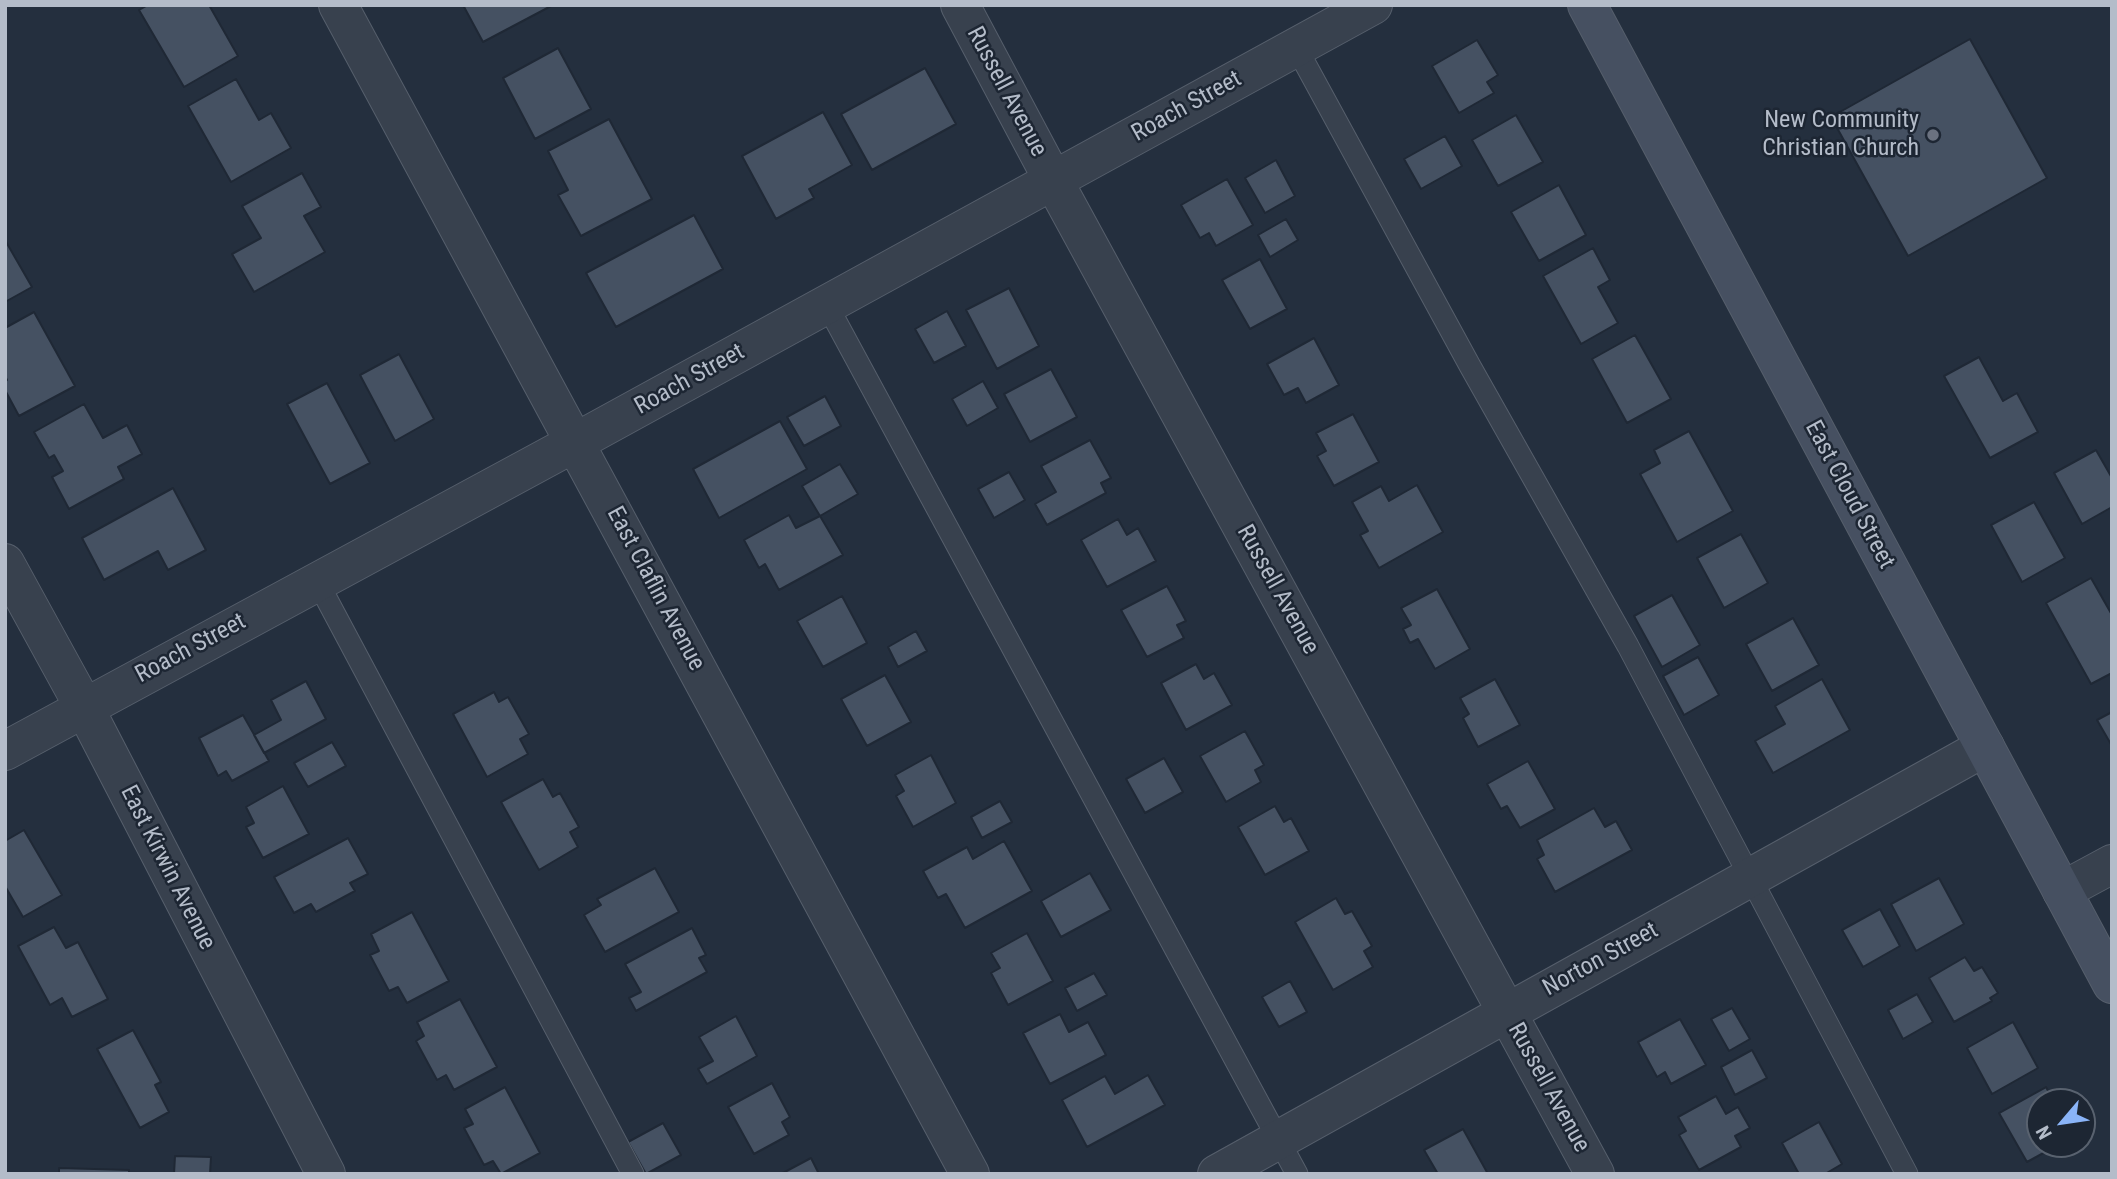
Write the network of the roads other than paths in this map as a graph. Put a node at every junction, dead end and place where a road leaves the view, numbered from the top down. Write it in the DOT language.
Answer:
graph roads {
  1 [pos="338,5"];
  2 [pos="960,5"];
  3 [pos="1373,5"];
  4 [pos="1587,5"];
  5 [pos="1296,47"];
  6 [pos="1053,180"];
  7 [pos="827,305"];
  8 [pos="576,442"];
  9 [pos="5,563"];
  10 [pos="317,581"];
  11 [pos="84,707"];
  12 [pos="1985,747"];
  13 [pos="5,751"];
  14 [pos="2112,864"];
  15 [pos="1750,877"];
  16 [pos="2062,891"];
  17 [pos="2112,984"];
  18 [pos="1507,1013"];
  19 [pos="1279,1140"];
  20 [pos="326,1174"];
  21 [pos="633,1174"];
  22 [pos="970,1174"];
  23 [pos="1217,1174"];
  24 [pos="1297,1174"];
  25 [pos="1595,1174"];
  26 [pos="1907,1174"];
  1 -- 8 [label="street, East Claflin Avenue"];
  2 -- 6 [label="street, Russell Avenue"];
  3 -- 5 [label="street, Roach Street"];
  4 -- 12 [label="main road, East Cloud Street"];
  5 -- 6 [label="street, Roach Street"];
  5 -- 15 [label="lane"];
  6 -- 7 [label="street, Roach Street"];
  6 -- 18 [label="street, Russell Avenue"];
  7 -- 8 [label="street, Roach Street"];
  7 -- 19 [label="lane"];
  8 -- 10 [label="street, Roach Street"];
  8 -- 22 [label="street, East Claflin Avenue"];
  9 -- 11 [label="street, East Kirwin Avenue"];
  10 -- 11 [label="street, Roach Street"];
  10 -- 21 [label="lane"];
  11 -- 13 [label="street, Roach Street"];
  11 -- 20 [label="street, East Kirwin Avenue"];
  12 -- 15 [label="street, Norton Street"];
  12 -- 16 [label="main road, East Cloud Street"];
  14 -- 16 [label="street"];
  15 -- 18 [label="street, Norton Street"];
  15 -- 26 [label="lane"];
  16 -- 17 [label="main road, East Cloud Street"];
  18 -- 19 [label="street, Norton Street"];
  18 -- 25 [label="street, Russell Avenue"];
  19 -- 23 [label="street, Norton Street"];
  19 -- 24 [label="lane"];
}
